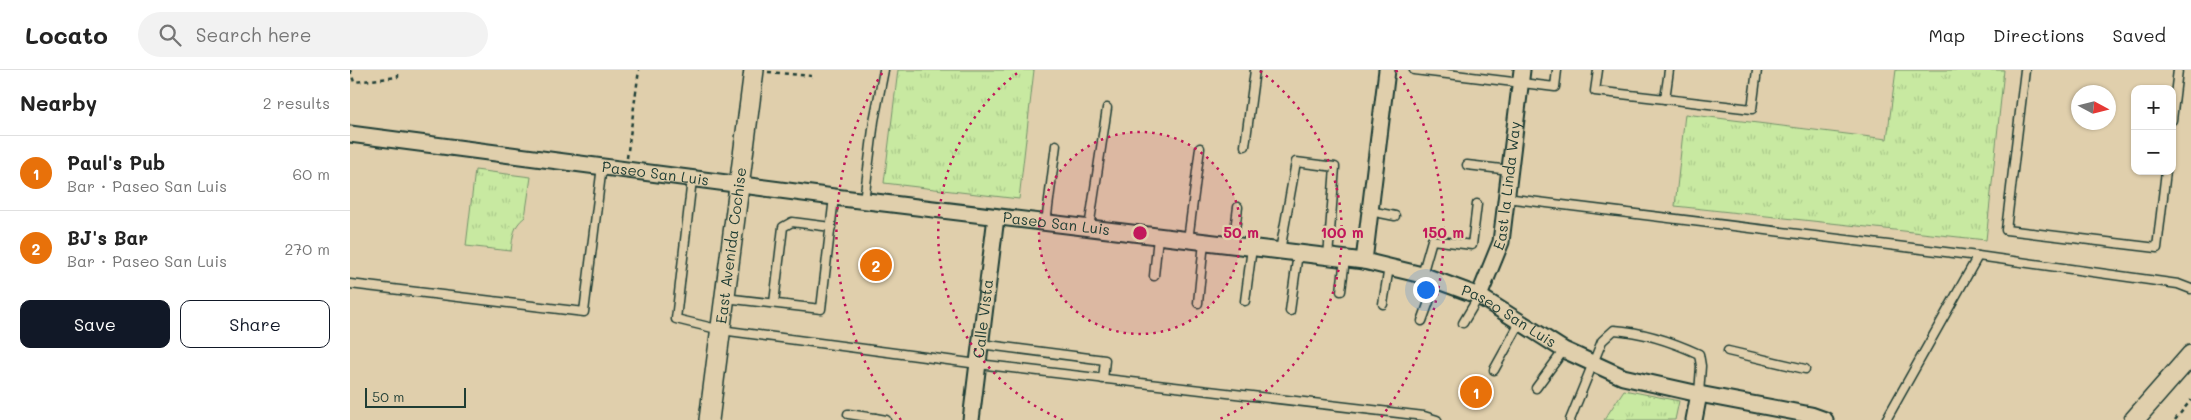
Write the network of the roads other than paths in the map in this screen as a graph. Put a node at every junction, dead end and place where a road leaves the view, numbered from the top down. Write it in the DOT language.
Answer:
graph roads {
  1 [pos="754,70"];
  2 [pos="884,70"];
  3 [pos="1255,70"];
  4 [pos="1387,70"];
  5 [pos="1414,70"];
  6 [pos="1557,70"];
  7 [pos="1598,70"];
  8 [pos="1669,70"];
  9 [pos="1757,70"];
  10 [pos="2025,70"];
  11 [pos="2178,70"];
  12 [pos="1521,76"];
  13 [pos="2176,87"];
  14 [pos="1666,99"];
  15 [pos="1106,108"];
  16 [pos="350,134"];
  17 [pos="1056,145"];
  18 [pos="1246,146"];
  19 [pos="1200,148"];
  20 [pos="1467,165"];
  21 [pos="602,166"];
  22 [pos="1510,170"];
  23 [pos="2166,175"];
  24 [pos="692,178"];
  25 [pos="739,185"];
  26 [pos="834,197"];
  27 [pos="1506,198"];
  28 [pos="864,201"];
  29 [pos="1477,204"];
  30 [pos="1238,207"];
  31 [pos="1370,211"];
  32 [pos="1395,216"];
  33 [pos="996,217"];
  34 [pos="1046,223"];
  35 [pos="831,227"];
  36 [pos="1089,228"];
  37 [pos="1158,236"];
  38 [pos="1188,240"];
  39 [pos="1204,242"];
  40 [pos="1233,245"];
  41 [pos="1252,248"];
  42 [pos="1280,251"];
  43 [pos="1298,253"];
  44 [pos="1978,256"];
  45 [pos="1328,257"];
  46 [pos="1345,259"];
  47 [pos="1364,261"];
  48 [pos="1389,267"];
  49 [pos="1422,275"];
  50 [pos="1154,276"];
  51 [pos="1437,280"];
  52 [pos="350,284"];
  53 [pos="2191,289"];
  54 [pos="1341,291"];
  55 [pos="1479,296"];
  56 [pos="725,298"];
  57 [pos="1245,301"];
  58 [pos="1198,303"];
  59 [pos="774,304"];
  60 [pos="1383,304"];
  61 [pos="1290,311"];
  62 [pos="1422,321"];
  63 [pos="1520,323"];
  64 [pos="1463,324"];
  65 [pos="721,330"];
  66 [pos="980,344"];
  67 [pos="1564,350"];
  68 [pos="1728,351"];
  69 [pos="2191,355"];
  70 [pos="978,364"];
  71 [pos="1594,364"];
  72 [pos="1805,369"];
  73 [pos="1494,370"];
  74 [pos="1103,379"];
  75 [pos="1536,388"];
  76 [pos="1699,394"];
  77 [pos="848,414"];
  78 [pos="874,419"];
  79 [pos="710,420"];
  80 [pos="886,420"];
  81 [pos="971,420"];
  82 [pos="1437,420"];
  83 [pos="1570,420"];
  84 [pos="1694,420"];
  85 [pos="1825,420"];
  86 [pos="1886,420"];
  87 [pos="2134,420"];
  1 -- 25 [label="street, East Avenida Cochise"];
  2 -- 28 [label="lane"];
  3 -- 18 [label="lane"];
  4 -- 31 [label="street"];
  5 -- 12 [label="lane"];
  6 -- 12 [label="lane"];
  7 -- 14 [label="lane"];
  8 -- 14 [label="lane"];
  9 -- 14 [label="lane"];
  10 -- 23 [label="lane"];
  11 -- 13 [label="lane"];
  12 -- 22 [label="street, East la Linda Way"];
  15 -- 36 [label="lane"];
  16 -- 21 [label="street, Paseo San Luis"];
  17 -- 34 [label="lane"];
  19 -- 38 [label="lane"];
  20 -- 22 [label="lane"];
  21 -- 24 [label="street, Paseo San Luis"];
  21 -- 52 [label="lane"];
  22 -- 27 [label="street, East la Linda Way"];
  24 -- 25 [label="street, Paseo San Luis"];
  24 -- 65 [label="lane"];
  25 -- 26 [label="street, Paseo San Luis"];
  25 -- 56 [label="street, East Avenida Cochise"];
  26 -- 28 [label="street, Paseo San Luis"];
  26 -- 35 [label="lane"];
  27 -- 44 [label="lane"];
  27 -- 55 [label="street, East la Linda Way"];
  28 -- 33 [label="street, Paseo San Luis"];
  29 -- 49 [label="lane"];
  30 -- 40 [label="lane"];
  31 -- 32 [label="lane"];
  31 -- 47 [label="street"];
  33 -- 34 [label="street, Paseo San Luis"];
  33 -- 66 [label="street, Calle Vista"];
  34 -- 36 [label="street, Paseo San Luis"];
  35 -- 59 [label="lane"];
  35 -- 59 [label="lane"];
  36 -- 37 [label="street, Paseo San Luis"];
  37 -- 38 [label="street, Paseo San Luis"];
  37 -- 50 [label="lane"];
  38 -- 39 [label="street, Paseo San Luis"];
  39 -- 40 [label="street, Paseo San Luis"];
  39 -- 58 [label="lane"];
  40 -- 41 [label="street, Paseo San Luis"];
  41 -- 42 [label="street, Paseo San Luis"];
  41 -- 57 [label="lane"];
  42 -- 43 [label="street, Paseo San Luis"];
  42 -- 45 [label="lane"];
  43 -- 45 [label="street, Paseo San Luis"];
  43 -- 61 [label="lane"];
  44 -- 53 [label="lane"];
  44 -- 86 [label="lane"];
  45 -- 46 [label="street, Paseo San Luis"];
  46 -- 47 [label="street, Paseo San Luis"];
  46 -- 54 [label="lane"];
  47 -- 48 [label="street, Paseo San Luis"];
  48 -- 49 [label="street, Paseo San Luis"];
  48 -- 60 [label="lane"];
  49 -- 51 [label="street, Paseo San Luis"];
  51 -- 55 [label="street, Paseo San Luis"];
  51 -- 62 [label="lane"];
  55 -- 63 [label="street, Paseo San Luis"];
  55 -- 64 [label="lane"];
  56 -- 59 [label="lane"];
  56 -- 65 [label="street, East Avenida Cochise"];
  63 -- 67 [label="street, Paseo San Luis"];
  63 -- 73 [label="lane"];
  65 -- 70 [label="lane"];
  65 -- 79 [label="street, East Avenida Cochise"];
  66 -- 70 [label="street, Calle Vista"];
  66 -- 74 [label="lane"];
  67 -- 71 [label="street, Paseo San Luis"];
  67 -- 75 [label="lane"];
  68 -- 72 [label="lane"];
  69 -- 87 [label="street"];
  70 -- 74 [label="lane"];
  70 -- 81 [label="street, Calle Vista"];
  71 -- 76 [label="street, Paseo San Luis"];
  71 -- 76 [label="lane"];
  71 -- 83 [label="lane"];
  74 -- 82 [label="lane"];
  76 -- 84 [label="street"];
  76 -- 85 [label="street, Paseo San Luis"];
  77 -- 78 [label="lane"];
  78 -- 80 [label="lane"];
}
